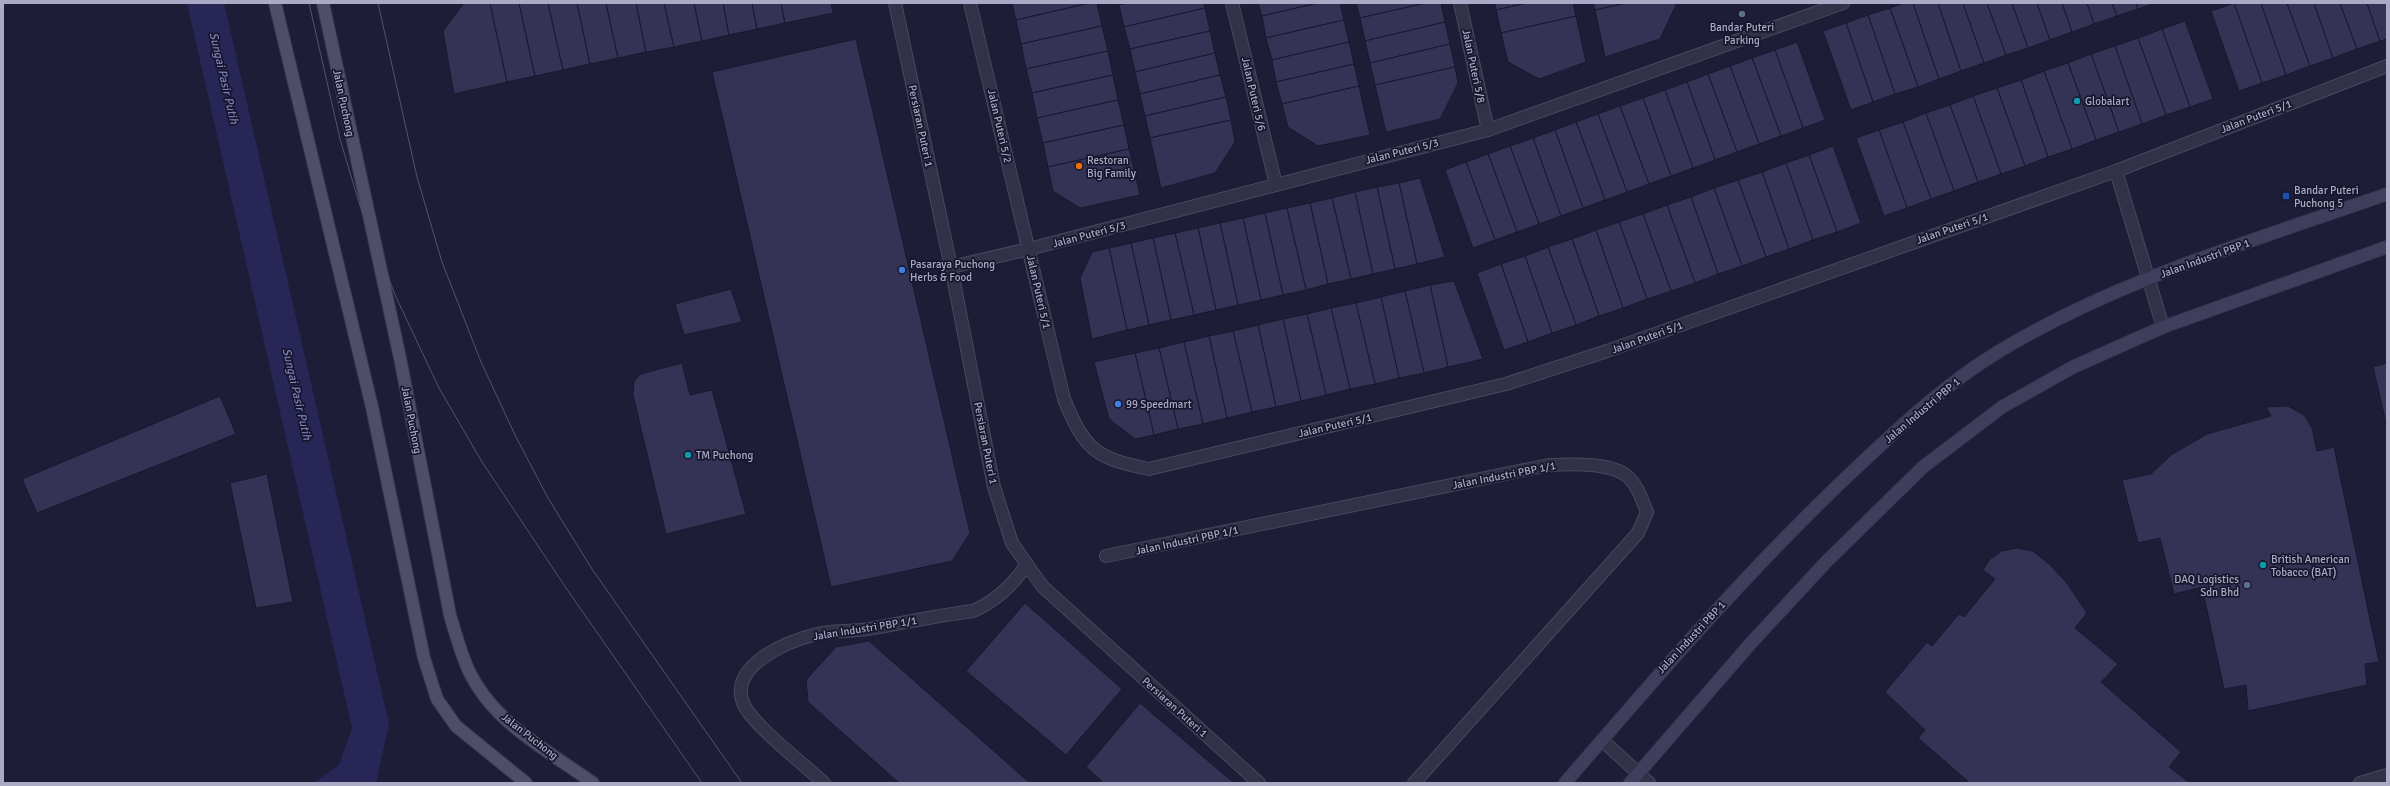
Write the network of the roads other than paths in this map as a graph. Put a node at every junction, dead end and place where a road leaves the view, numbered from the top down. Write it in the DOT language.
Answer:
graph roads {
  1 [pos="274,3"];
  2 [pos="323,3"];
  3 [pos="895,3"];
  4 [pos="970,3"];
  5 [pos="1232,3"];
  6 [pos="1460,3"];
  7 [pos="1843,3"];
  8 [pos="2387,66"];
  9 [pos="1488,130"];
  10 [pos="2116,171"];
  11 [pos="1276,185"];
  12 [pos="2387,194"];
  13 [pos="2387,247"];
  14 [pos="1030,249"];
  15 [pos="951,267"];
  16 [pos="2148,278"];
  17 [pos="2163,327"];
  18 [pos="1106,556"];
  19 [pos="1026,566"];
  20 [pos="1602,740"];
  21 [pos="2387,775"];
  22 [pos="1634,778"];
  23 [pos="526,783"];
  24 [pos="593,783"];
  25 [pos="824,783"];
  26 [pos="1260,783"];
  27 [pos="1414,783"];
  28 [pos="1565,783"];
  29 [pos="1649,783"];
  30 [pos="2360,783"];
  1 -- 23 [label="main road"];
  2 -- 24 [label="main road, Jalan Puchong"];
  3 -- 15 [label="street, Persiaran Puteri 1"];
  4 -- 14 [label="street, Jalan Puteri 5/2"];
  5 -- 11 [label="street, Jalan Puteri 5/6"];
  6 -- 9 [label="street, Jalan Puteri 5/8"];
  7 -- 9 [label="street, Jalan Puteri 5/3"];
  8 -- 10 [label="street, Jalan Puteri 5/1"];
  9 -- 11 [label="street, Jalan Puteri 5/3"];
  10 -- 14 [label="street, Jalan Puteri 5/1"];
  10 -- 16 [label="street"];
  11 -- 14 [label="street, Jalan Puteri 5/3"];
  12 -- 16 [label="main road, Jalan Industri PBP 1"];
  13 -- 17 [label="main road"];
  14 -- 15 [label="street, Jalan Puteri 5/3"];
  15 -- 19 [label="street, Persiaran Puteri 1"];
  16 -- 17 [label="street"];
  16 -- 20 [label="main road, Jalan Industri PBP 1"];
  17 -- 22 [label="main road"];
  18 -- 27 [label="street, Jalan Industri PBP 1/1"];
  19 -- 25 [label="street, Jalan Industri PBP 1/1"];
  19 -- 26 [label="street, Persiaran Puteri 1"];
  20 -- 22 [label="street"];
  20 -- 28 [label="main road, Jalan Industri PBP 1"];
  21 -- 30 [label="street"];
  22 -- 29 [label="street"];
}
